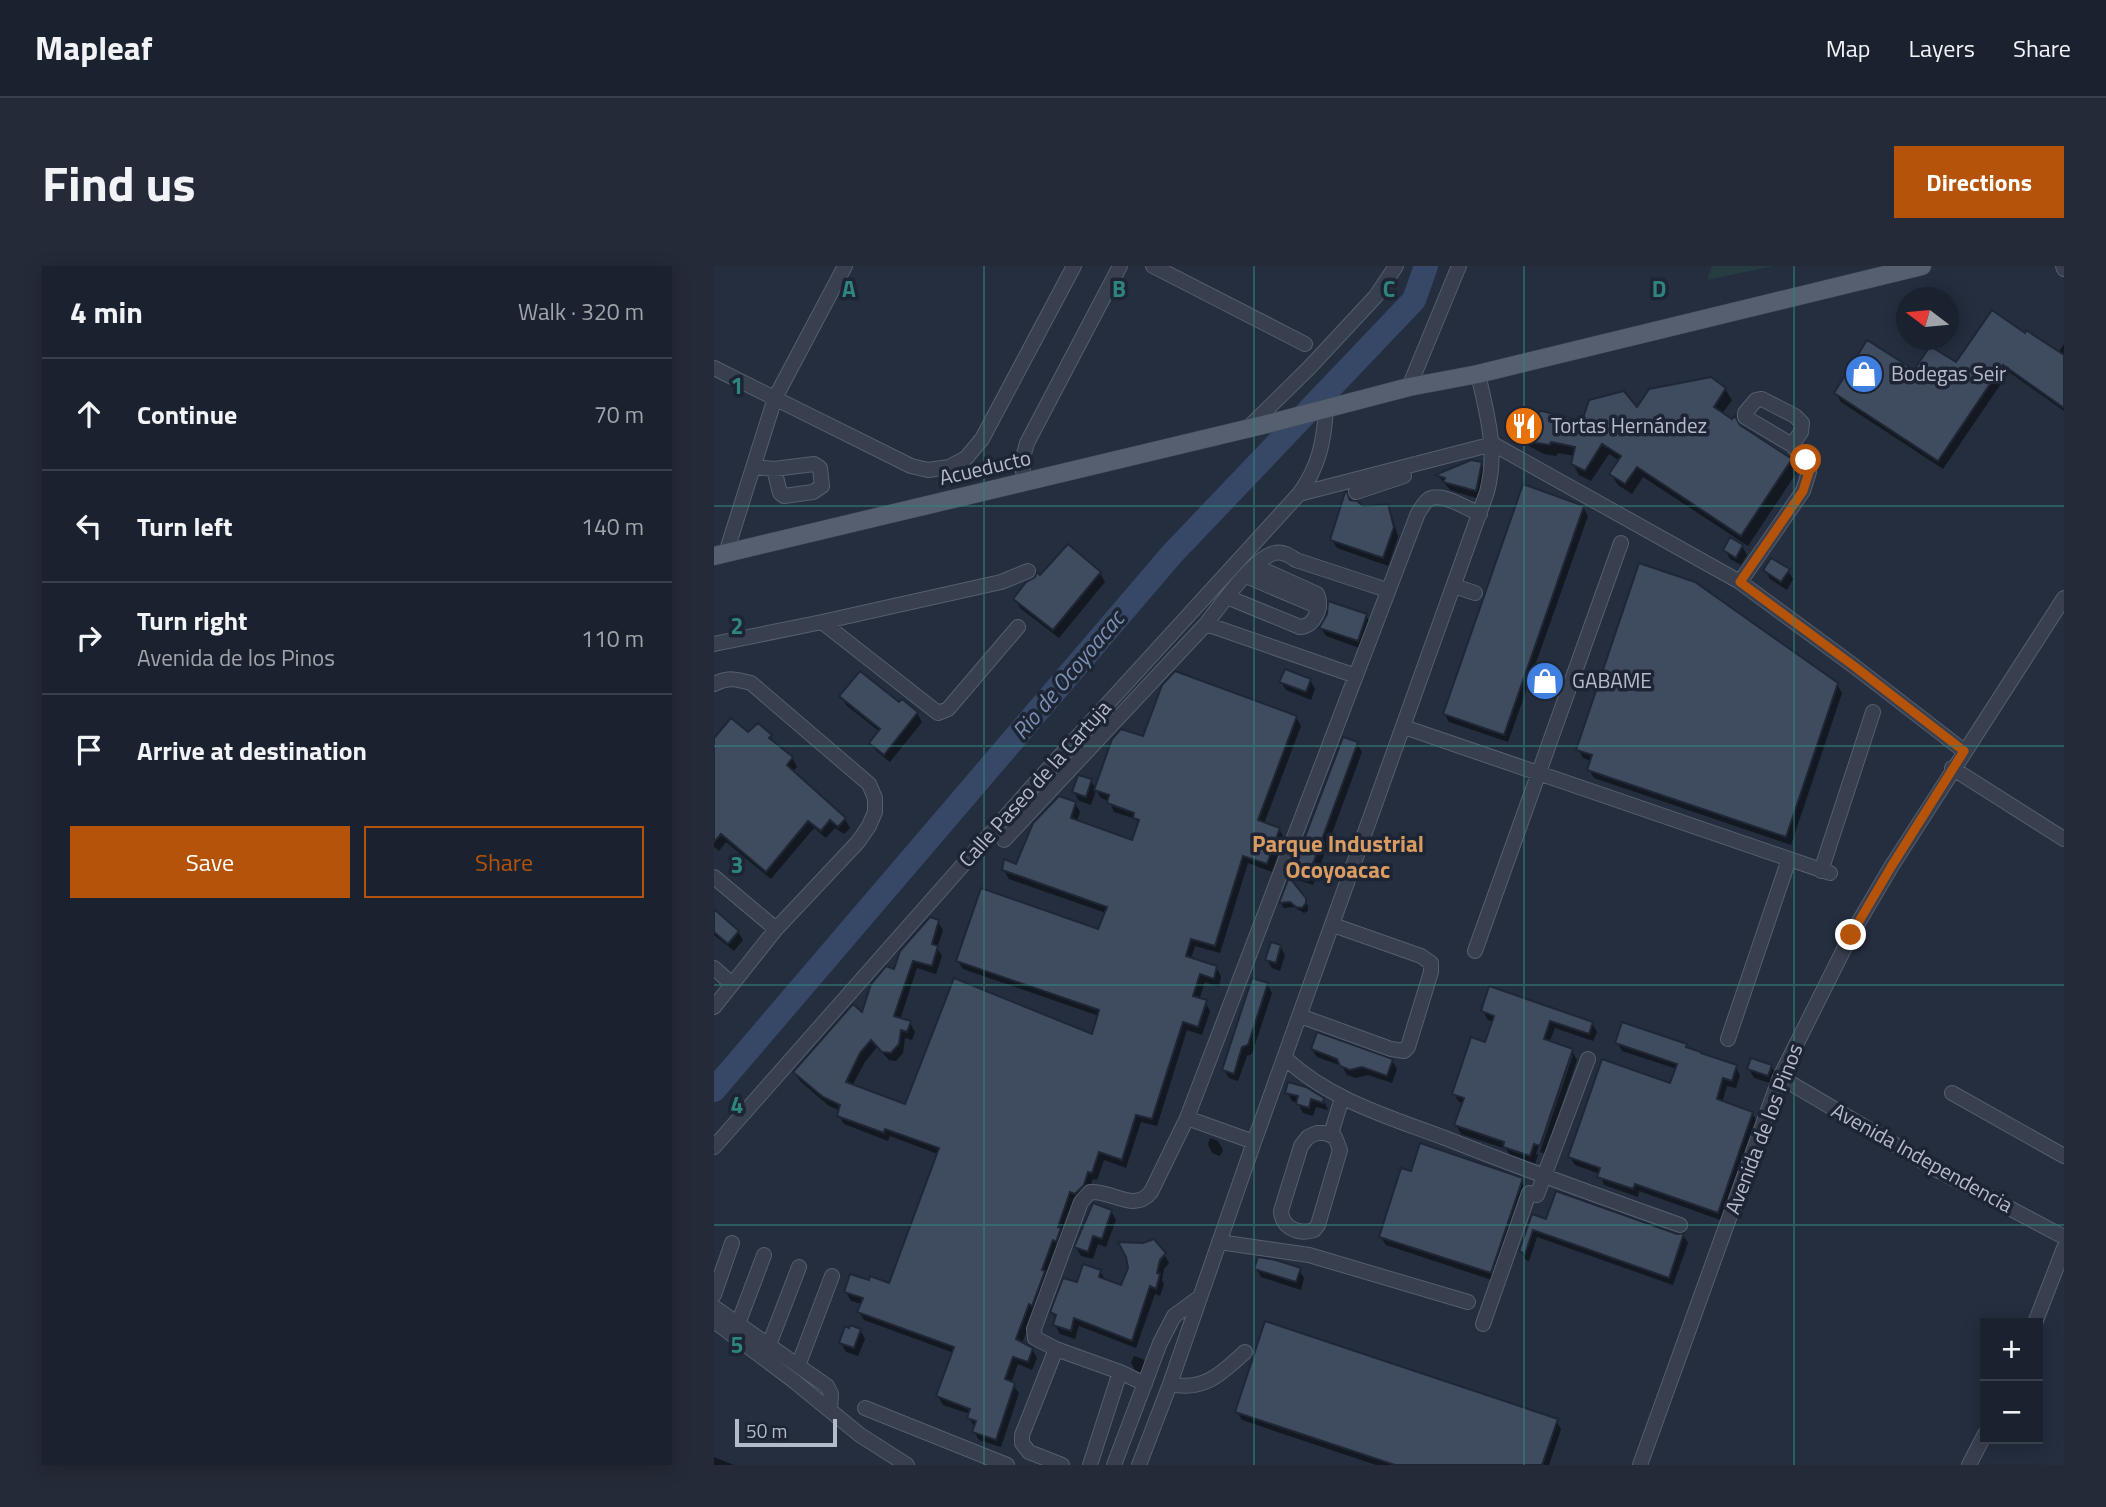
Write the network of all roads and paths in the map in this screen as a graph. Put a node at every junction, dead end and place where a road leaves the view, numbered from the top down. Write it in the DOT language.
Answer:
graph roads {
  1 [pos="845,266"];
  2 [pos="1074,266"];
  3 [pos="1120,266"];
  4 [pos="1153,266"];
  5 [pos="1396,266"];
  6 [pos="1459,266"];
  7 [pos="1922,266"];
  8 [pos="1305,344"];
  9 [pos="714,368"];
  10 [pos="1478,373"];
  11 [pos="1409,387"];
  12 [pos="775,398"];
  13 [pos="1320,410"];
  14 [pos="1257,425"];
  15 [pos="1792,445"];
  16 [pos="1493,451"];
  17 [pos="754,467"];
  18 [pos="774,469"];
  19 [pos="1026,482"];
  20 [pos="1356,492"];
  21 [pos="1299,494"];
  22 [pos="1480,514"];
  23 [pos="1620,543"];
  24 [pos="720,555"];
  25 [pos="1028,571"];
  26 [pos="1250,571"];
  27 [pos="1740,582"];
  28 [pos="1454,586"];
  29 [pos="1387,590"];
  30 [pos="1475,593"];
  31 [pos="1227,597"];
  32 [pos="2064,598"];
  33 [pos="822,622"];
  34 [pos="1206,624"];
  35 [pos="1018,627"];
  36 [pos="714,644"];
  37 [pos="1356,676"];
  38 [pos="714,684"];
  39 [pos="1873,712"];
  40 [pos="1404,727"];
  41 [pos="1964,751"];
  42 [pos="1952,768"];
  43 [pos="1540,773"];
  44 [pos="2064,839"];
  45 [pos="1004,840"];
  46 [pos="1789,859"];
  47 [pos="714,877"];
  48 [pos="1333,925"];
  49 [pos="776,929"];
  50 [pos="1475,951"];
  51 [pos="714,968"];
  52 [pos="732,984"];
  53 [pos="714,1007"];
  54 [pos="1300,1016"];
  55 [pos="1728,1040"];
  56 [pos="1285,1058"];
  57 [pos="1588,1059"];
  58 [pos="1780,1077"];
  59 [pos="1952,1093"];
  60 [pos="1342,1098"];
  61 [pos="1187,1118"];
  62 [pos="1331,1134"];
  63 [pos="1254,1142"];
  64 [pos="714,1147"];
  65 [pos="2064,1156"];
  66 [pos="1544,1177"];
  67 [pos="1680,1225"];
  68 [pos="2064,1237"];
  69 [pos="732,1242"];
  70 [pos="1219,1242"];
  71 [pos="2064,1248"];
  72 [pos="764,1255"];
  73 [pos="799,1267"];
  74 [pos="832,1276"];
  75 [pos="714,1295"];
  76 [pos="1200,1297"];
  77 [pos="1468,1302"];
  78 [pos="714,1307"];
  79 [pos="2037,1318"];
  80 [pos="714,1321"];
  81 [pos="738,1324"];
  82 [pos="1483,1324"];
  83 [pos="769,1345"];
  84 [pos="1056,1349"];
  85 [pos="1245,1352"];
  86 [pos="798,1366"];
  87 [pos="1120,1372"];
  88 [pos="1144,1384"];
  89 [pos="1170,1384"];
  90 [pos="864,1408"];
  91 [pos="830,1410"];
  92 [pos="1980,1444"];
  93 [pos="907,1465"];
  94 [pos="1007,1465"];
  95 [pos="1062,1465"];
  96 [pos="1090,1465"];
  97 [pos="1114,1465"];
  98 [pos="1139,1465"];
  99 [pos="1640,1465"];
  100 [pos="1969,1465"];
  1 -- 12 [label="street"];
  2 -- 12 [label="street"];
  3 -- 19 [label="street"];
  4 -- 8 [label="street"];
  5 -- 14 [label="street"];
  6 -- 11 [label="street"];
  7 -- 10 [label="main road, Acueducto"];
  9 -- 12 [label="street"];
  10 -- 11 [label="main road, Acueducto"];
  10 -- 16 [label="street"];
  11 -- 13 [label="main road, Acueducto"];
  12 -- 17 [label="street"];
  13 -- 14 [label="main road, Acueducto"];
  13 -- 21 [label="street, Calle Paseo de la Cartuja"];
  14 -- 19 [label="main road, Acueducto"];
  15 -- 27 [label="street"];
  16 -- 20 [label="street"];
  16 -- 21 [label="street"];
  16 -- 22 [label="street"];
  16 -- 27 [label="street"];
  17 -- 18 [label="street"];
  17 -- 24 [label="street"];
  19 -- 24 [label="main road, Acueducto"];
  21 -- 64 [label="street, Calle Paseo de la Cartuja"];
  22 -- 28 [label="street"];
  22 -- 29 [label="street"];
  23 -- 43 [label="street"];
  25 -- 33 [label="street"];
  26 -- 29 [label="street"];
  26 -- 31 [label="street"];
  26 -- 31 [label="street"];
  27 -- 41 [label="street"];
  28 -- 30 [label="street"];
  28 -- 40 [label="street"];
  29 -- 37 [label="street"];
  31 -- 34 [label="street"];
  32 -- 41 [label="street, Avenida de los Pinos"];
  33 -- 35 [label="street"];
  33 -- 36 [label="street"];
  34 -- 37 [label="street"];
  34 -- 45 [label="street"];
  37 -- 61 [label="street"];
  38 -- 49 [label="street"];
  39 -- 46 [label="street"];
  40 -- 43 [label="street"];
  40 -- 48 [label="street"];
  41 -- 42 [label="street, Avenida de los Pinos"];
  42 -- 44 [label="street"];
  42 -- 58 [label="street, Avenida de los Pinos"];
  43 -- 46 [label="street"];
  43 -- 50 [label="street"];
  46 -- 55 [label="street"];
  47 -- 49 [label="street"];
  48 -- 54 [label="street"];
  48 -- 54 [label="street"];
  49 -- 52 [label="street"];
  51 -- 52 [label="street"];
  52 -- 53 [label="street"];
  54 -- 56 [label="street"];
  56 -- 60 [label="street"];
  56 -- 63 [label="street"];
  57 -- 66 [label="street"];
  58 -- 68 [label="street, Avenida Independencia"];
  58 -- 99 [label="street, Avenida de los Pinos"];
  59 -- 65 [label="street"];
  60 -- 62 [label="street"];
  60 -- 66 [label="street"];
  61 -- 63 [label="street"];
  61 -- 84 [label="street"];
  62 -- 62 [label="street"];
  63 -- 70 [label="street"];
  66 -- 67 [label="street"];
  66 -- 82 [label="street"];
  69 -- 75 [label="street"];
  70 -- 76 [label="street"];
  70 -- 77 [label="street"];
  71 -- 79 [label="street"];
  72 -- 81 [label="street"];
  73 -- 83 [label="street"];
  74 -- 86 [label="street"];
  76 -- 88 [label="street"];
  76 -- 89 [label="street"];
  78 -- 81 [label="street"];
  80 -- 91 [label="street"];
  81 -- 83 [label="street"];
  83 -- 86 [label="street"];
  84 -- 87 [label="street"];
  84 -- 95 [label="street"];
  85 -- 89 [label="street"];
  86 -- 91 [label="street"];
  87 -- 88 [label="street"];
  87 -- 96 [label="street"];
  88 -- 97 [label="street"];
  89 -- 98 [label="street"];
  90 -- 94 [label="street"];
  91 -- 93 [label="street"];
  92 -- 100 [label="street"];
}
